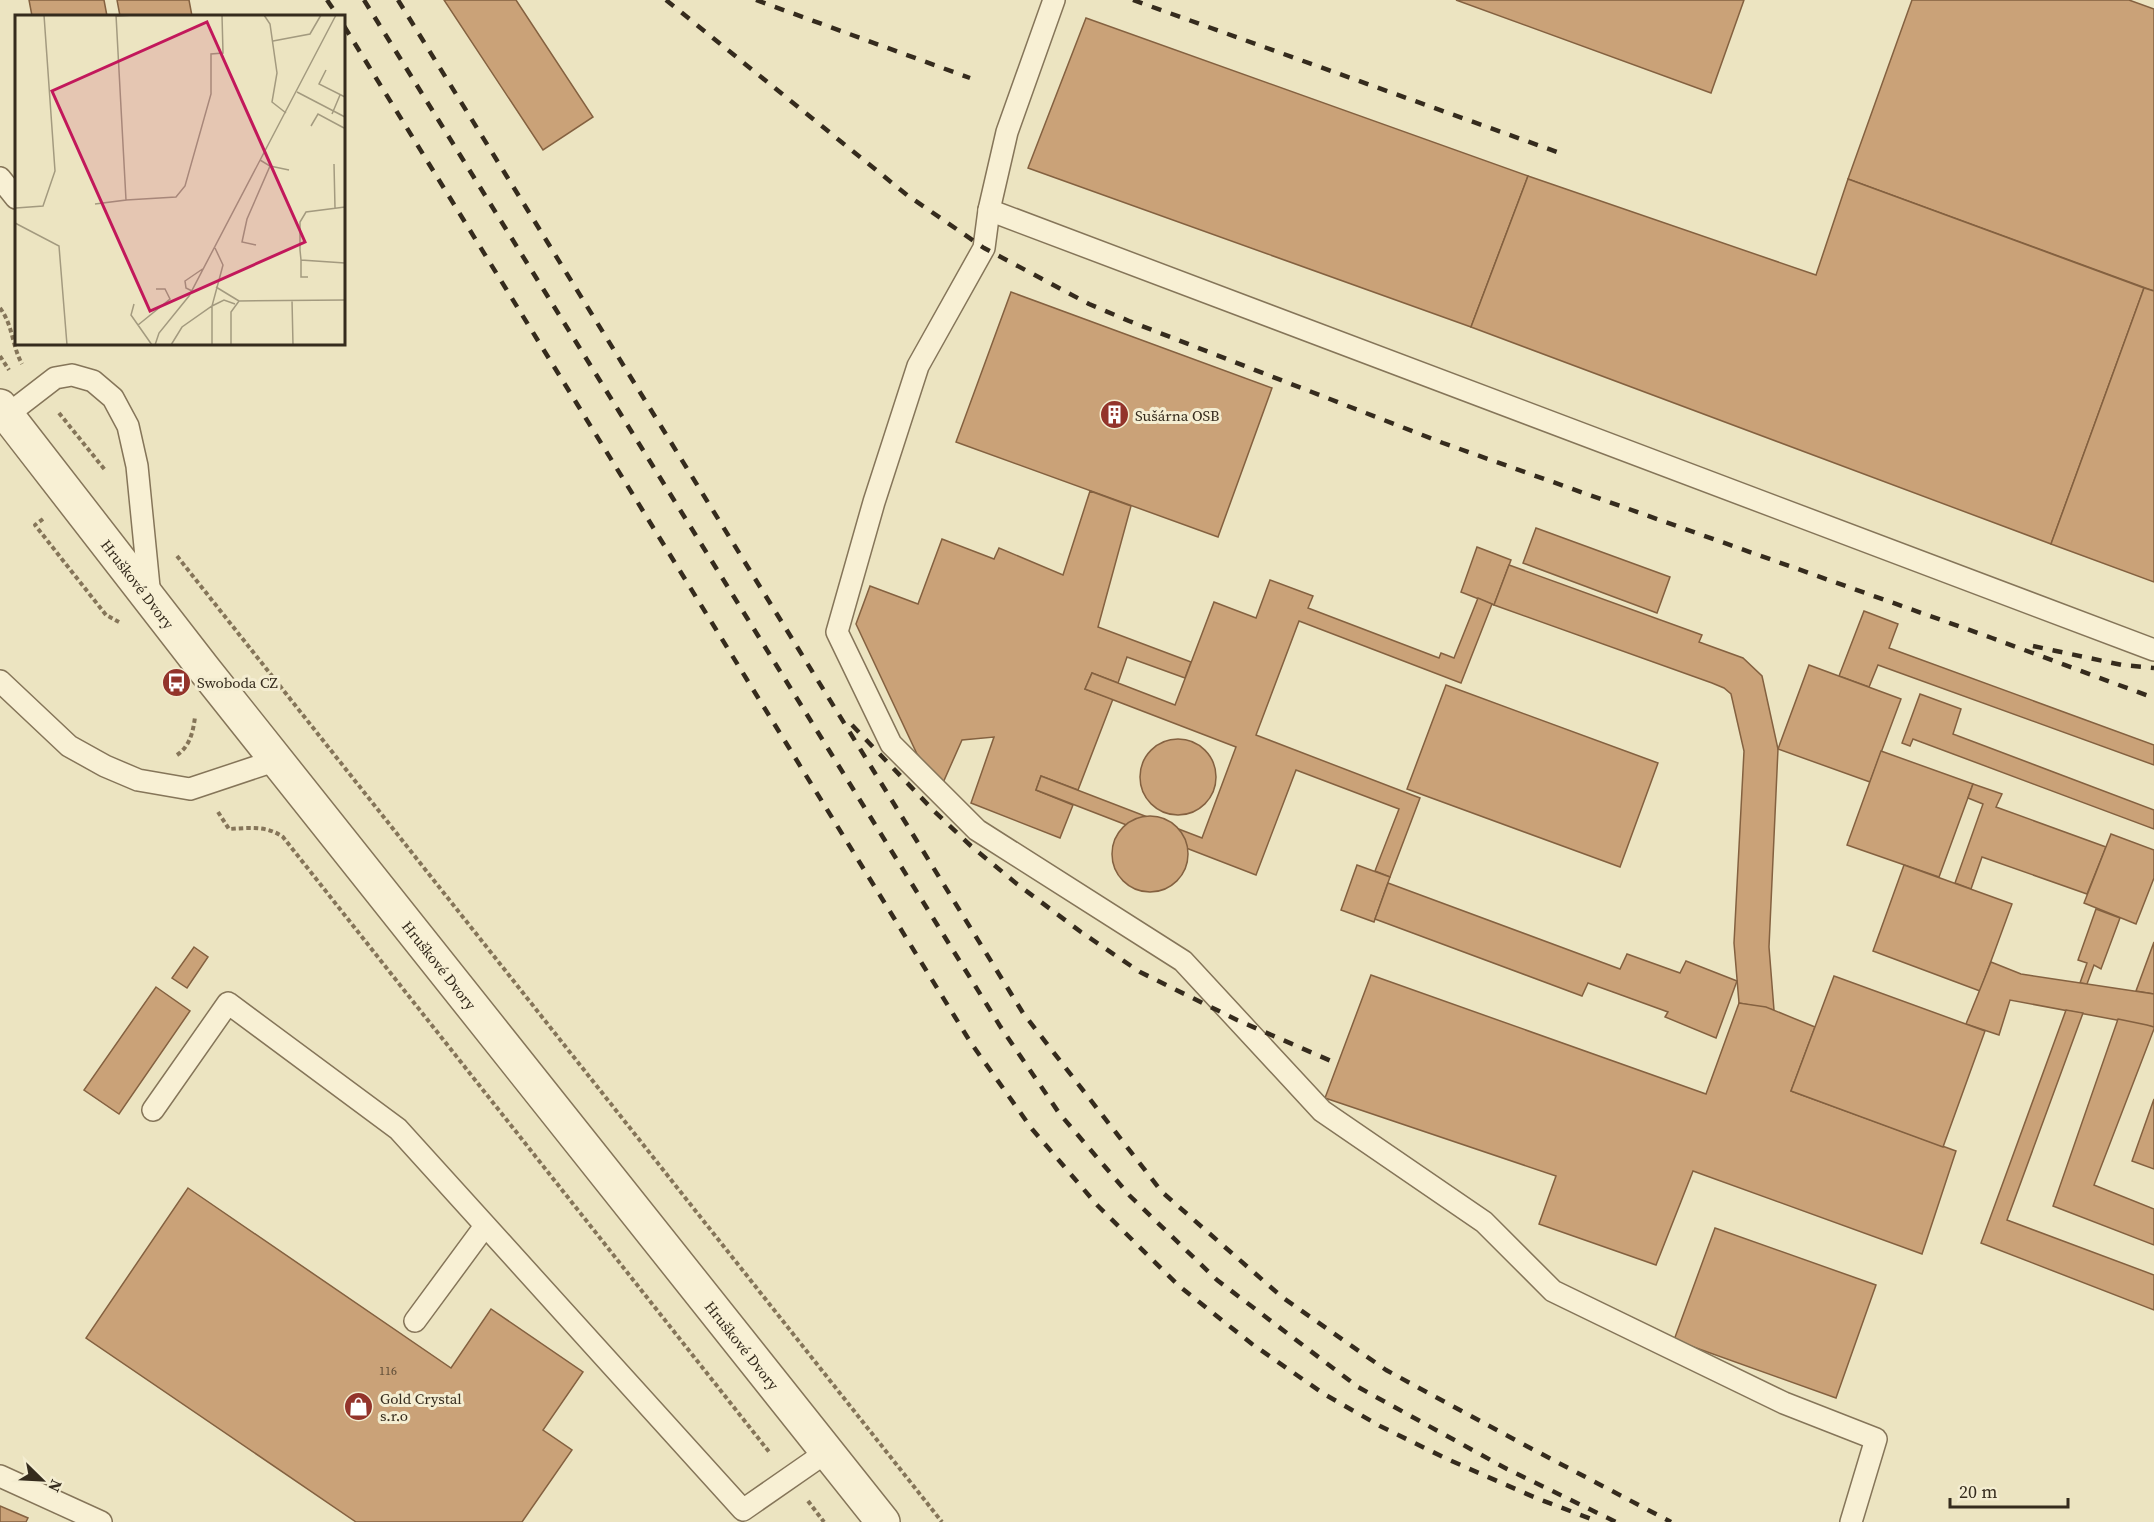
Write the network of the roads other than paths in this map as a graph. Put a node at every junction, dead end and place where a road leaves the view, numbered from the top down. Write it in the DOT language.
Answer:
graph roads {
  1 [pos="1054,0"];
  2 [pos="0,178"];
  3 [pos="15,197"];
  4 [pos="989,210"];
  5 [pos="19,402"];
  6 [pos="150,601"];
  7 [pos="2154,651"];
  8 [pos="0,681"];
  9 [pos="277,760"];
  10 [pos="153,1110"];
  11 [pos="485,1226"];
  12 [pos="415,1321"];
  13 [pos="828,1451"];
  14 [pos="0,1476"];
  15 [pos="740,1516"];
  16 [pos="101,1522"];
  17 [pos="883,1522"];
  18 [pos="1851,1522"];
  1 -- 4 [label="lane"];
  2 -- 3 [label="lane"];
  4 -- 7 [label="lane"];
  4 -- 18 [label="lane"];
  5 -- 6 [label="street, Hruškové Dvory"];
  5 -- 6 [label="lane"];
  6 -- 9 [label="street, Hruškové Dvory"];
  8 -- 9 [label="lane"];
  9 -- 13 [label="street, Hruškové Dvory"];
  10 -- 11 [label="lane"];
  11 -- 12 [label="lane"];
  11 -- 15 [label="lane"];
  13 -- 15 [label="lane"];
  13 -- 17 [label="street, Hruškové Dvory"];
  14 -- 16 [label="lane"];
}
